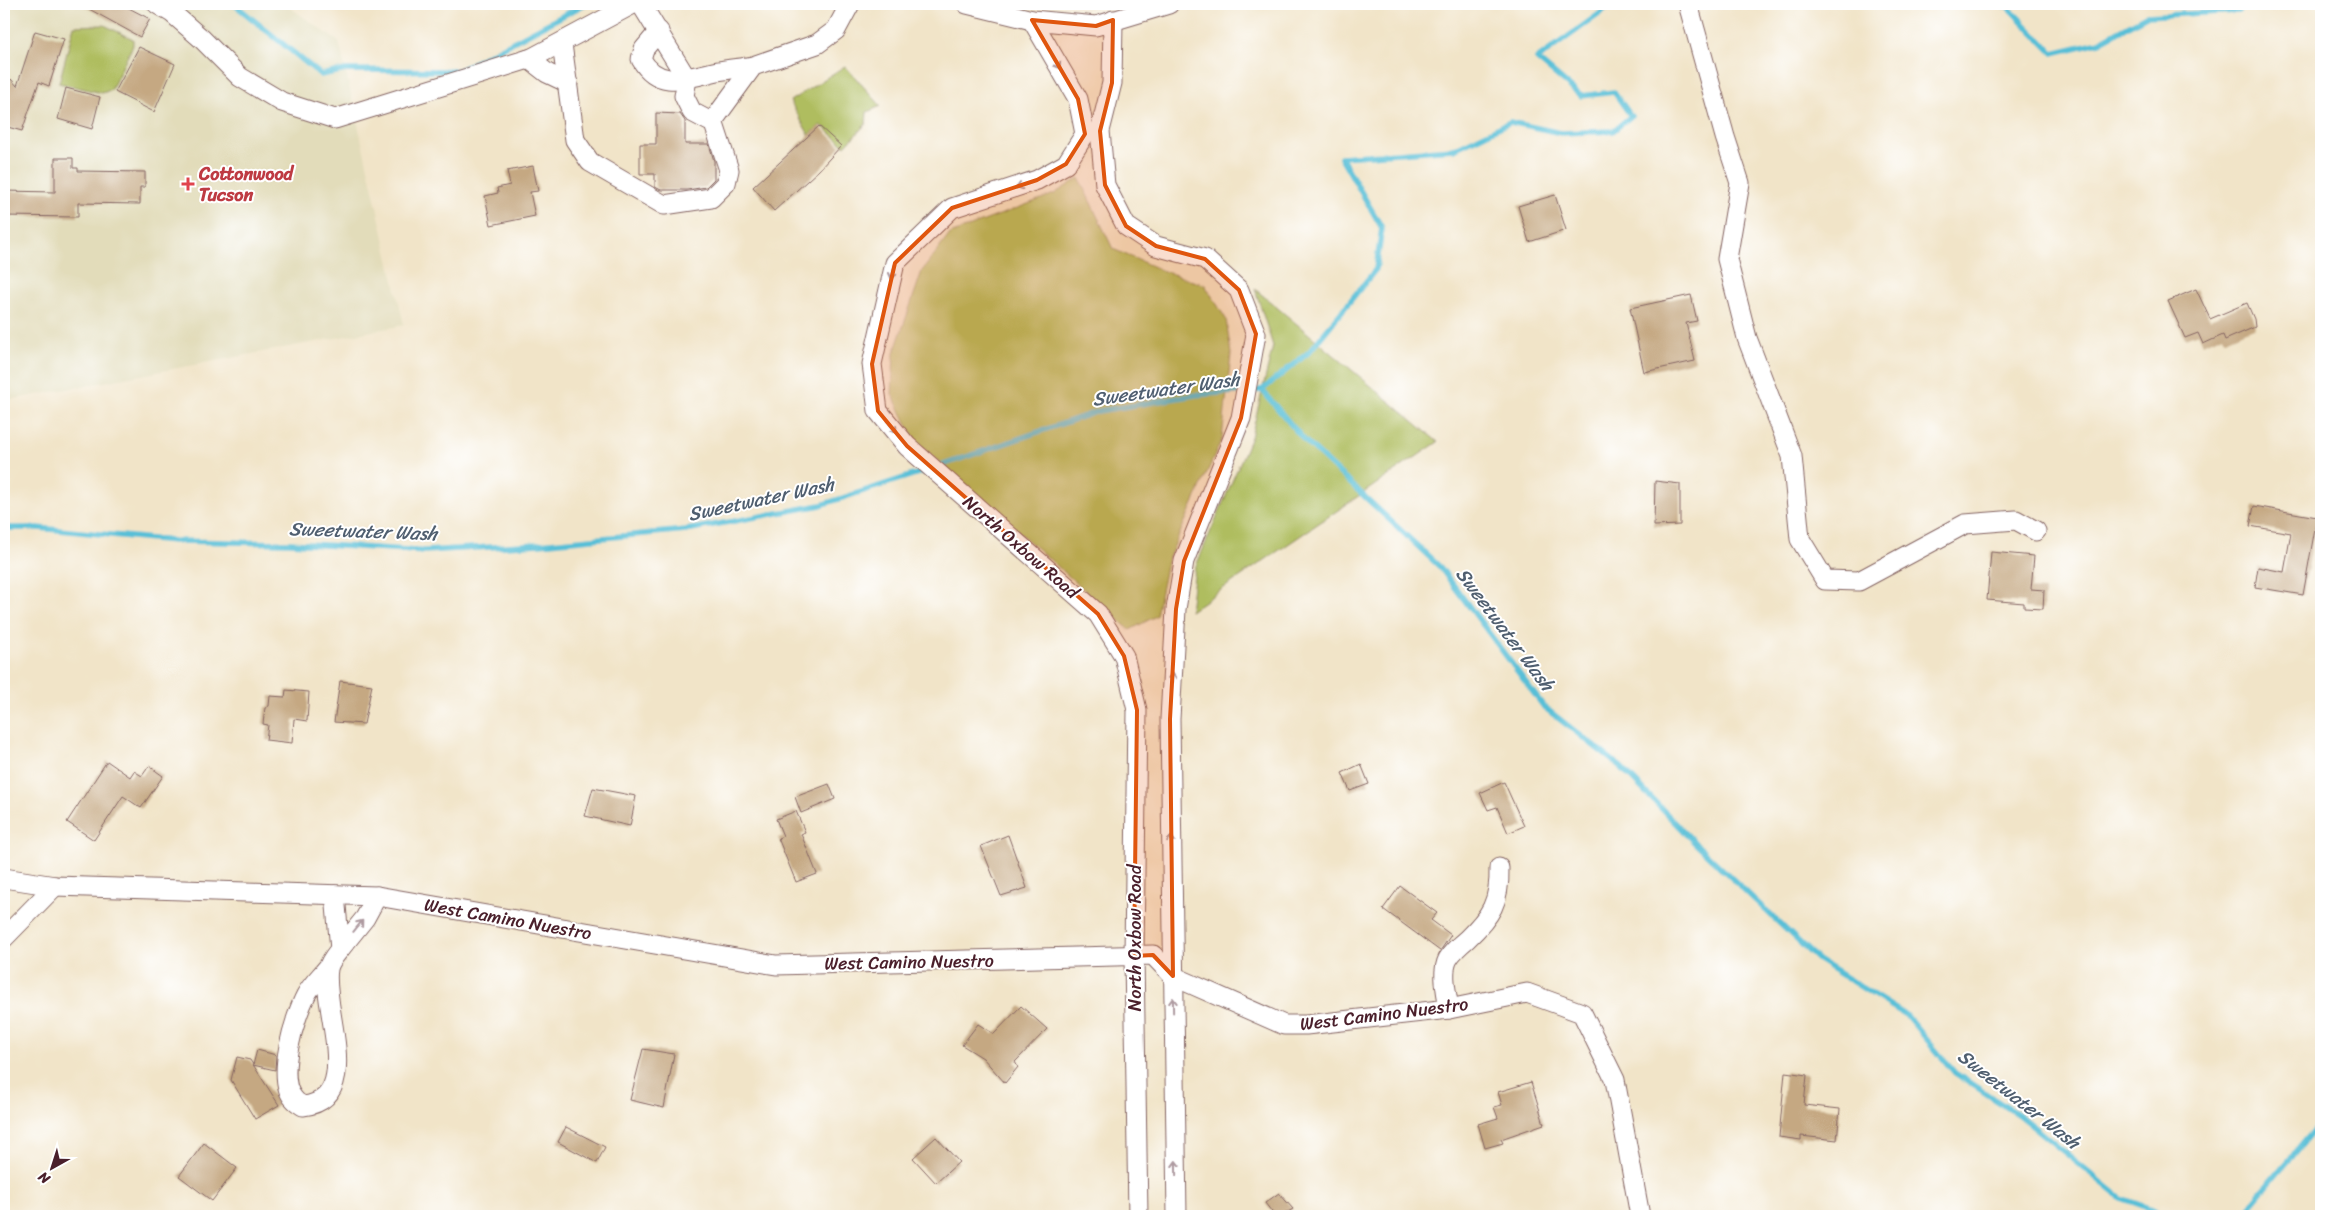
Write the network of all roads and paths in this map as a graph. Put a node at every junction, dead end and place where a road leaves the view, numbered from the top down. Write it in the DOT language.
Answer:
graph roads {
  1 [pos="157,4"];
  2 [pos="633,4"];
  3 [pos="641,4"];
  4 [pos="850,4"];
  5 [pos="967,4"];
  6 [pos="1169,4"];
  7 [pos="1688,4"];
  8 [pos="1032,20"];
  9 [pos="1113,20"];
  10 [pos="659,31"];
  11 [pos="562,44"];
  12 [pos="529,59"];
  13 [pos="753,66"];
  14 [pos="687,79"];
  15 [pos="568,83"];
  16 [pos="713,121"];
  17 [pos="2036,530"];
  18 [pos="1499,868"];
  19 [pos="4,878"];
  20 [pos="55,886"];
  21 [pos="335,895"];
  22 [pos="377,896"];
  23 [pos="4,938"];
  24 [pos="340,949"];
  25 [pos="1134,956"];
  26 [pos="328,967"];
  27 [pos="1173,976"];
  28 [pos="1449,1008"];
  29 [pos="1138,1216"];
  30 [pos="1177,1216"];
  31 [pos="1640,1216"];
  1 -- 12 [label="street"];
  2 -- 11 [label="street"];
  3 -- 10 [label="street"];
  4 -- 13 [label="street"];
  5 -- 8 [label="street"];
  6 -- 9 [label="street"];
  7 -- 17 [label="street"];
  8 -- 9 [label="street"];
  8 -- 25 [label="street, North Oxbow Road, one-way"];
  27 -- 9 [label="street, North Oxbow Road, one-way"];
  10 -- 14 [label="street"];
  10 -- 14 [label="street"];
  11 -- 12 [label="street"];
  11 -- 15 [label="street"];
  12 -- 15 [label="street"];
  13 -- 14 [label="street"];
  13 -- 16 [label="street"];
  14 -- 16 [label="street"];
  15 -- 16 [label="street"];
  18 -- 28 [label="street"];
  19 -- 20 [label="street, West Camino Nuestro"];
  20 -- 21 [label="street, West Camino Nuestro"];
  20 -- 23 [label="street"];
  21 -- 22 [label="street, West Camino Nuestro"];
  21 -- 24 [label="street"];
  24 -- 22 [label="street, one-way"];
  22 -- 25 [label="street, West Camino Nuestro"];
  24 -- 26 [label="street"];
  25 -- 27 [label="street, West Camino Nuestro"];
  25 -- 29 [label="street, North Oxbow Road"];
  26 -- 26 [label="street"];
  27 -- 28 [label="street, West Camino Nuestro"];
  30 -- 27 [label="street, North Oxbow Road, one-way"];
  28 -- 31 [label="street, West Camino Nuestro"];
}
